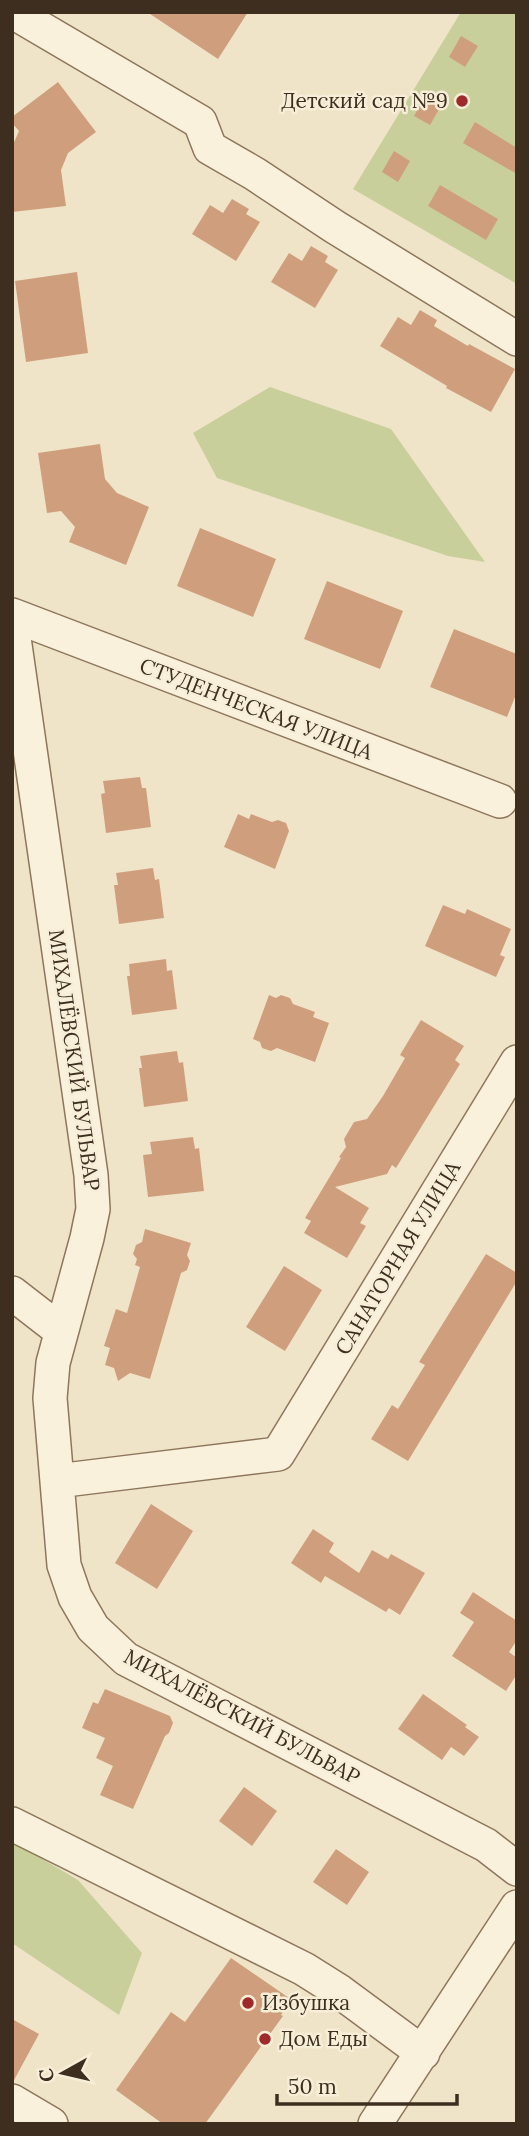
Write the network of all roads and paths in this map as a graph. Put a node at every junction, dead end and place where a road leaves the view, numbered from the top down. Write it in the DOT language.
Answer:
graph roads {
  1 [pos="13,12"];
  2 [pos="517,339"];
  3 [pos="12,615"];
  4 [pos="12,624"];
  5 [pos="500,801"];
  6 [pos="517,1062"];
  7 [pos="12,1293"];
  8 [pos="61,1331"];
  9 [pos="57,1481"];
  10 [pos="12,1824"];
  11 [pos="517,1869"];
  12 [pos="517,1908"];
  13 [pos="423,2053"];
  14 [pos="12,2101"];
  15 [pos="51,2124"];
  16 [pos="376,2124"];
  1 -- 2 [label="street"];
  3 -- 5 [label="street, СТУДЕНЧЕСКАЯ УЛИЦА"];
  4 -- 8 [label="street, МИХАЛЁВСКИЙ БУЛЬВАР"];
  6 -- 9 [label="street, САНАТОРНАЯ УЛИЦА"];
  7 -- 8 [label="street"];
  8 -- 9 [label="street, МИХАЛЁВСКИЙ БУЛЬВАР"];
  9 -- 11 [label="street, МИХАЛЁВСКИЙ БУЛЬВАР"];
  10 -- 13 [label="street"];
  12 -- 13 [label="street"];
  13 -- 16 [label="street"];
  14 -- 15 [label="street"];
}
